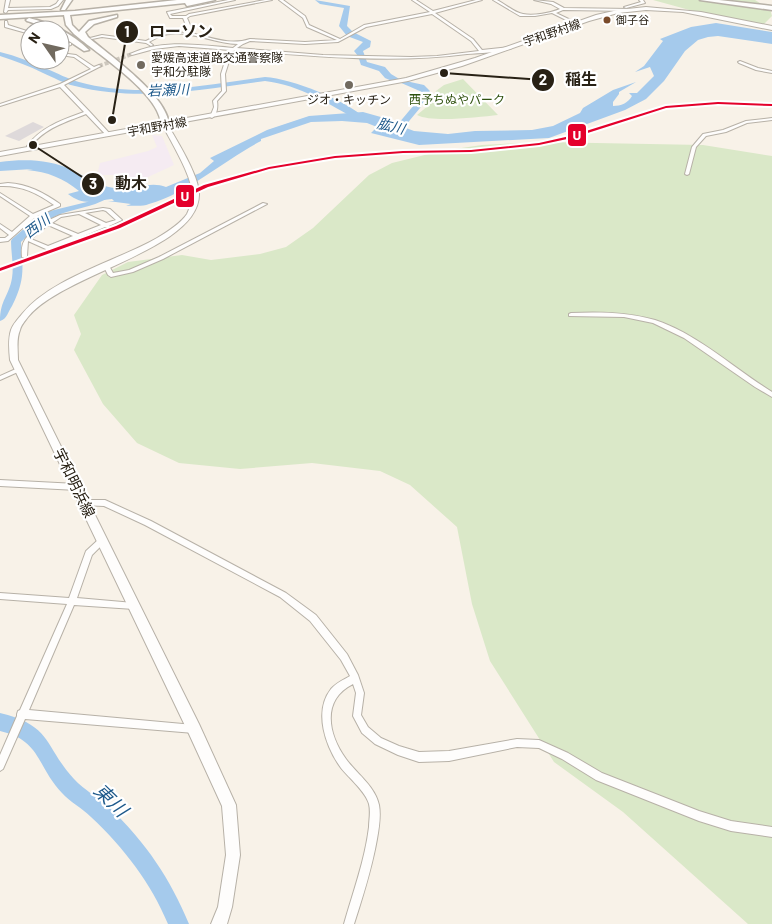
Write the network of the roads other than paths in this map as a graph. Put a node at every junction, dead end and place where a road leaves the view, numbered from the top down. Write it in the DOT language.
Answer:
graph roads {
  1 [pos="8,0"];
  2 [pos="61,0"];
  3 [pos="69,0"];
  4 [pos="73,0"];
  5 [pos="119,0"];
  6 [pos="194,0"];
  7 [pos="212,0"];
  8 [pos="233,0"];
  9 [pos="270,0"];
  10 [pos="281,0"];
  11 [pos="414,0"];
  12 [pos="480,0"];
  13 [pos="495,0"];
  14 [pos="536,0"];
  15 [pos="641,0"];
  16 [pos="702,0"];
  17 [pos="772,8"];
  18 [pos="563,9"];
  19 [pos="614,9"];
  20 [pos="634,10"];
  21 [pos="65,12"];
  22 [pos="554,12"];
  23 [pos="431,13"];
  24 [pos="3,16"];
  25 [pos="16,16"];
  26 [pos="186,17"];
  27 [pos="29,20"];
  28 [pos="576,24"];
  29 [pos="772,28"];
  30 [pos="20,30"];
  31 [pos="188,33"];
  32 [pos="92,38"];
  33 [pos="70,39"];
  34 [pos="340,40"];
  35 [pos="147,42"];
  36 [pos="242,43"];
  37 [pos="332,46"];
  38 [pos="154,48"];
  39 [pos="510,48"];
  40 [pos="232,50"];
  41 [pos="481,51"];
  42 [pos="132,54"];
  43 [pos="70,55"];
  44 [pos="106,56"];
  45 [pos="330,56"];
  46 [pos="740,62"];
  47 [pos="99,66"];
  48 [pos="115,66"];
  49 [pos="94,69"];
  50 [pos="772,72"];
  51 [pos="138,81"];
  52 [pos="62,84"];
  53 [pos="0,105"];
  54 [pos="88,112"];
  55 [pos="212,117"];
  56 [pos="772,119"];
  57 [pos="165,125"];
  58 [pos="109,135"];
  59 [pos="30,149"];
  60 [pos="0,154"];
  61 [pos="687,174"];
  62 [pos="0,185"];
  63 [pos="0,194"];
  64 [pos="264,204"];
  65 [pos="80,212"];
  66 [pos="40,220"];
  67 [pos="0,226"];
  68 [pos="108,226"];
  69 [pos="11,234"];
  70 [pos="79,236"];
  71 [pos="27,239"];
  72 [pos="0,240"];
  73 [pos="24,256"];
  74 [pos="106,265"];
  75 [pos="571,315"];
  76 [pos="18,370"];
  77 [pos="0,378"];
  78 [pos="772,395"];
  79 [pos="0,483"];
  80 [pos="77,487"];
  81 [pos="84,503"];
  82 [pos="102,541"];
  83 [pos="0,596"];
  84 [pos="72,601"];
  85 [pos="134,606"];
  86 [pos="355,678"];
  87 [pos="19,718"];
  88 [pos="194,729"];
  89 [pos="0,766"];
  90 [pos="772,832"];
  91 [pos="219,924"];
  92 [pos="349,924"];
  1 -- 24 [label="street"];
  2 -- 24 [label="street"];
  3 -- 21 [label="highway"];
  4 -- 21 [label="highway"];
  5 -- 25 [label="highway"];
  6 -- 25 [label="highway"];
  7 -- 44 [label="highway"];
  8 -- 26 [label="street"];
  9 -- 26 [label="street"];
  10 -- 34 [label="street"];
  11 -- 23 [label="street"];
  12 -- 23 [label="street"];
  13 -- 22 [label="street"];
  14 -- 18 [label="street"];
  15 -- 19 [label="street"];
  16 -- 17 [label="highway"];
  18 -- 19 [label="street"];
  18 -- 22 [label="street"];
  19 -- 20 [label="street"];
  20 -- 28 [label="main road, 宇和野村線"];
  20 -- 29 [label="main road, 宇和野村線"];
  21 -- 44 [label="highway"];
  21 -- 48 [label="highway"];
  22 -- 28 [label="street"];
  23 -- 34 [label="street"];
  23 -- 41 [label="street"];
  24 -- 25 [label="highway"];
  24 -- 27 [label="highway"];
  24 -- 30 [label="street"];
  26 -- 31 [label="street"];
  28 -- 39 [label="main road, 宇和野村線"];
  31 -- 35 [label="street"];
  31 -- 36 [label="street"];
  32 -- 35 [label="street"];
  33 -- 48 [label="highway"];
  34 -- 37 [label="street"];
  35 -- 38 [label="street"];
  36 -- 37 [label="street"];
  36 -- 40 [label="street"];
  37 -- 45 [label="street"];
  38 -- 40 [label="street"];
  38 -- 42 [label="street"];
  39 -- 41 [label="street"];
  39 -- 55 [label="main road, 宇和野村線"];
  40 -- 45 [label="street"];
  40 -- 55 [label="street"];
  41 -- 45 [label="street"];
  43 -- 49 [label="street"];
  44 -- 51 [label="highway"];
  46 -- 50 [label="street"];
  47 -- 49 [label="street"];
  48 -- 51 [label="highway"];
  49 -- 52 [label="street"];
  51 -- 57 [label="highway"];
  52 -- 53 [label="street"];
  52 -- 54 [label="street"];
  54 -- 58 [label="street"];
  54 -- 59 [label="street"];
  55 -- 57 [label="main road, 宇和野村線"];
  56 -- 61 [label="street"];
  57 -- 58 [label="main road, 宇和野村線"];
  57 -- 74 [label="main road, 宇和明浜線"];
  58 -- 59 [label="main road, 宇和野村線"];
  59 -- 60 [label="main road, 宇和野村線"];
  62 -- 66 [label="street"];
  63 -- 66 [label="street"];
  64 -- 74 [label="street"];
  65 -- 66 [label="street"];
  65 -- 68 [label="street"];
  65 -- 68 [label="street"];
  66 -- 69 [label="street"];
  66 -- 70 [label="street"];
  66 -- 71 [label="street"];
  67 -- 69 [label="street"];
  68 -- 70 [label="street"];
  69 -- 72 [label="street"];
  70 -- 71 [label="street"];
  71 -- 73 [label="street"];
  74 -- 76 [label="main road, 宇和明浜線"];
  75 -- 78 [label="street"];
  76 -- 77 [label="street"];
  76 -- 80 [label="main road, 宇和明浜線"];
  79 -- 80 [label="street"];
  80 -- 81 [label="main road, 宇和明浜線"];
  81 -- 82 [label="main road, 宇和明浜線"];
  81 -- 86 [label="street"];
  82 -- 84 [label="street"];
  82 -- 85 [label="main road, 宇和明浜線"];
  83 -- 84 [label="street"];
  84 -- 85 [label="street"];
  84 -- 87 [label="street"];
  85 -- 88 [label="main road, 宇和明浜線"];
  86 -- 90 [label="street"];
  86 -- 92 [label="street"];
  87 -- 88 [label="street"];
  87 -- 89 [label="street"];
  88 -- 91 [label="main road, 宇和明浜線"];
}
